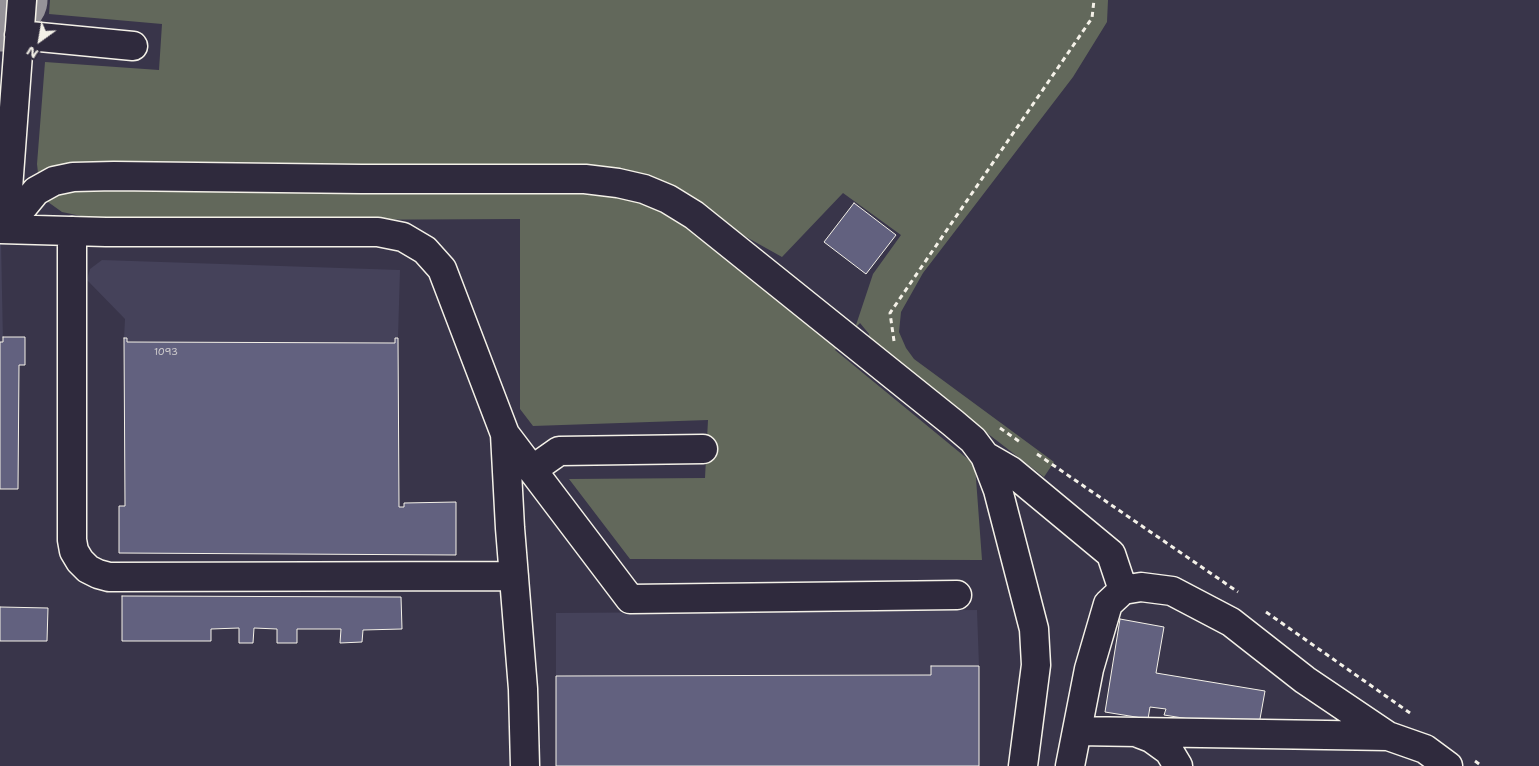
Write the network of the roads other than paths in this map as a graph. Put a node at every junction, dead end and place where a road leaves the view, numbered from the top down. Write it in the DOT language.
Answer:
graph roads {
  1 [pos="22,0"];
  2 [pos="19,35"];
  3 [pos="133,46"];
  4 [pos="2,228"];
  5 [pos="72,231"];
  6 [pos="505,434"];
  7 [pos="703,449"];
  8 [pos="985,456"];
  9 [pos="532,470"];
  10 [pos="514,576"];
  11 [pos="1123,590"];
  12 [pos="957,596"];
  13 [pos="1077,731"];
  14 [pos="1137,732"];
  15 [pos="1388,736"];
  16 [pos="525,766"];
  17 [pos="1022,766"];
  18 [pos="1070,766"];
  19 [pos="1178,766"];
  20 [pos="1448,766"];
  1 -- 2 [label="lane"];
  2 -- 3 [label="lane"];
  2 -- 4 [label="lane"];
  4 -- 5 [label="lane"];
  4 -- 8 [label="lane"];
  5 -- 6 [label="lane"];
  5 -- 10 [label="lane"];
  6 -- 9 [label="lane"];
  6 -- 10 [label="lane"];
  7 -- 9 [label="lane"];
  8 -- 11 [label="lane"];
  8 -- 17 [label="lane"];
  9 -- 12 [label="lane"];
  10 -- 16 [label="lane"];
  11 -- 13 [label="lane"];
  11 -- 15 [label="lane"];
  13 -- 14 [label="lane"];
  13 -- 18 [label="lane"];
  14 -- 15 [label="lane"];
  14 -- 19 [label="lane"];
  15 -- 20 [label="lane"];
}
